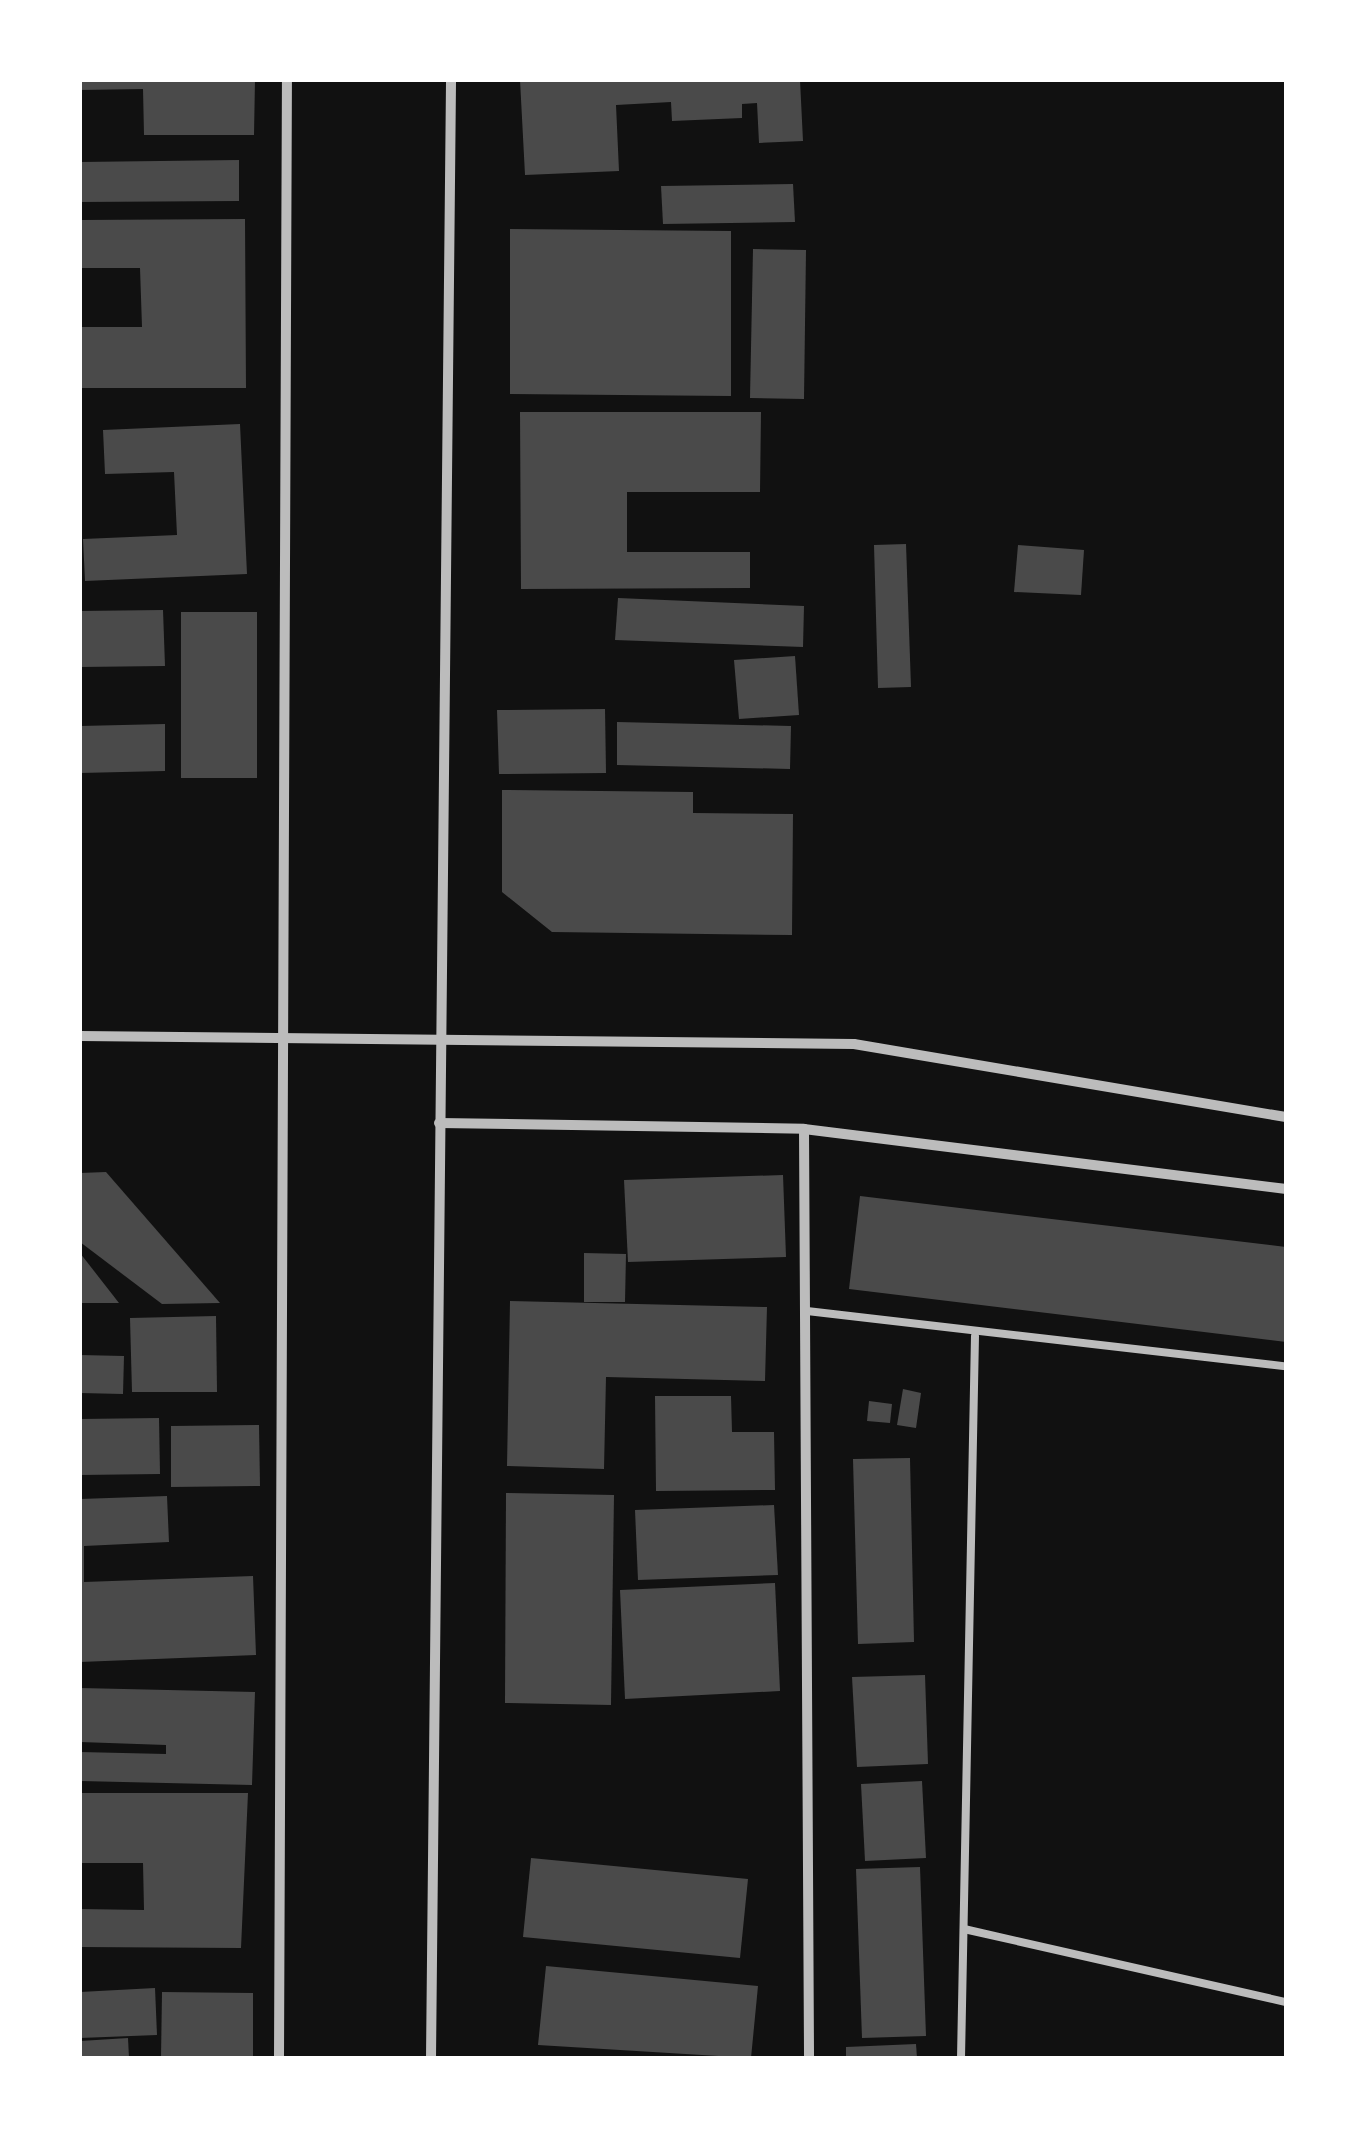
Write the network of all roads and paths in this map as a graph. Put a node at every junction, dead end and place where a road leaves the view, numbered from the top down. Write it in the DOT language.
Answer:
graph roads {
  1 [pos="287,80"];
  2 [pos="451,80"];
  3 [pos="288,1034"];
  4 [pos="440,1034"];
  5 [pos="80,1036"];
  6 [pos="1286,1117"];
  7 [pos="440,1123"];
  8 [pos="804,1129"];
  9 [pos="1286,1190"];
  10 [pos="807,1311"];
  11 [pos="975,1336"];
  12 [pos="1286,1366"];
  13 [pos="964,1929"];
  14 [pos="1286,2002"];
  15 [pos="279,2058"];
  16 [pos="431,2058"];
  17 [pos="809,2058"];
  18 [pos="961,2058"];
  1 -- 3 [label="street"];
  2 -- 4 [label="street"];
  3 -- 4 [label="street"];
  3 -- 5 [label="street"];
  3 -- 15 [label="street"];
  4 -- 6 [label="street"];
  4 -- 7 [label="street"];
  7 -- 8 [label="street"];
  7 -- 16 [label="street"];
  8 -- 9 [label="street"];
  8 -- 10 [label="street"];
  10 -- 11 [label="lane"];
  10 -- 17 [label="street"];
  11 -- 12 [label="lane"];
  11 -- 13 [label="lane"];
  13 -- 14 [label="lane"];
  13 -- 18 [label="lane"];
}
